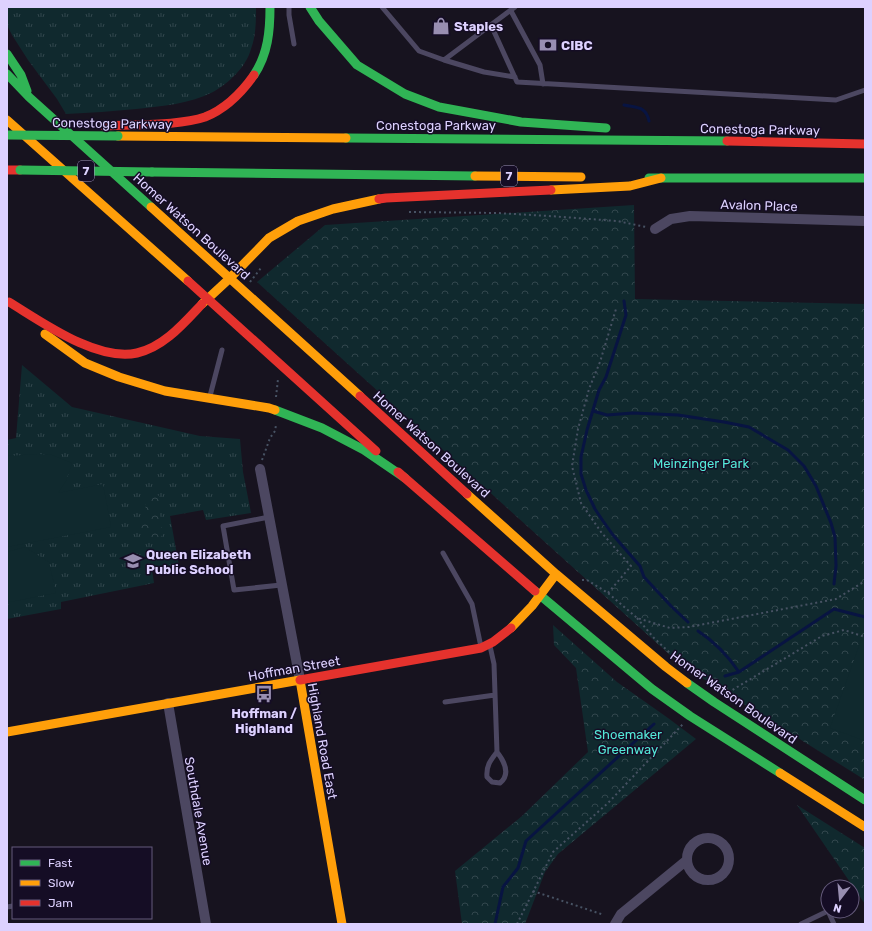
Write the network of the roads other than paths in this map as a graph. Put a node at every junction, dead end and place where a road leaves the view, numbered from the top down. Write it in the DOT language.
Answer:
graph roads {
  1 [pos="270,7"];
  2 [pos="289,7"];
  3 [pos="310,7"];
  4 [pos="382,7"];
  5 [pos="513,9"];
  6 [pos="491,25"];
  7 [pos="294,44"];
  8 [pos="7,54"];
  9 [pos="444,60"];
  10 [pos="7,74"];
  11 [pos="515,77"];
  12 [pos="543,84"];
  13 [pos="865,90"];
  14 [pos="29,97"];
  15 [pos="7,120"];
  16 [pos="615,129"];
  17 [pos="646,131"];
  18 [pos="7,135"];
  19 [pos="38,136"];
  20 [pos="700,140"];
  21 [pos="865,144"];
  22 [pos="7,170"];
  23 [pos="590,177"];
  24 [pos="613,178"];
  25 [pos="661,178"];
  26 [pos="865,178"];
  27 [pos="865,221"];
  28 [pos="655,229"];
  29 [pos="230,279"];
  30 [pos="207,298"];
  31 [pos="8,301"];
  32 [pos="222,350"];
  33 [pos="209,398"];
  34 [pos="260,469"];
  35 [pos="405,478"];
  36 [pos="269,517"];
  37 [pos="443,553"];
  38 [pos="556,574"];
  39 [pos="282,584"];
  40 [pos="539,595"];
  41 [pos="485,646"];
  42 [pos="300,680"];
  43 [pos="495,695"];
  44 [pos="445,702"];
  45 [pos="168,703"];
  46 [pos="7,732"];
  47 [pos="497,752"];
  48 [pos="865,800"];
  49 [pos="865,827"];
  50 [pos="687,860"];
  51 [pos="206,924"];
  52 [pos="342,924"];
  53 [pos="615,924"];
  54 [pos="801,924"];
  55 [pos="834,924"];
  1 -- 19 [label="main road, bridge"];
  2 -- 7 [label="lane"];
  3 -- 16 [label="main road"];
  4 -- 9 [label="lane"];
  5 -- 6 [label="lane"];
  5 -- 12 [label="lane"];
  6 -- 9 [label="lane"];
  6 -- 11 [label="lane"];
  8 -- 14 [label="main road"];
  9 -- 11 [label="lane"];
  10 -- 14 [label="main road, Homer Watson Boulevard"];
  11 -- 12 [label="lane"];
  12 -- 13 [label="lane"];
  14 -- 29 [label="main road, Homer Watson Boulevard"];
  15 -- 30 [label="main road"];
  17 -- 20 [label="main road"];
  18 -- 19 [label="main road, Conestoga Parkway, bridge"];
  19 -- 20 [label="main road, Conestoga Parkway, bridge"];
  20 -- 21 [label="main road, Conestoga Parkway"];
  22 -- 23 [label="main road, 7, bridge"];
  24 -- 25 [label="main road"];
  25 -- 26 [label="main road"];
  25 -- 29 [label="main road"];
  27 -- 28 [label="street, Avalon Place"];
  29 -- 30 [label="main road"];
  29 -- 38 [label="main road, Homer Watson Boulevard"];
  30 -- 31 [label="main road"];
  30 -- 35 [label="main road"];
  31 -- 33 [label="main road"];
  32 -- 33 [label="lane"];
  33 -- 35 [label="main road"];
  34 -- 36 [label="street, Highland Road East"];
  35 -- 40 [label="main road"];
  36 -- 39 [label="street, Highland Road East"];
  36 -- 39 [label="lane"];
  37 -- 41 [label="lane"];
  38 -- 40 [label="main road, Hoffman Street"];
  38 -- 48 [label="main road, Homer Watson Boulevard"];
  39 -- 42 [label="street, Highland Road East"];
  40 -- 41 [label="main road, Hoffman Street"];
  40 -- 49 [label="main road"];
  41 -- 42 [label="main road, Hoffman Street"];
  41 -- 43 [label="lane"];
  42 -- 45 [label="main road, Hoffman Street"];
  42 -- 52 [label="main road, Highland Road East"];
  43 -- 44 [label="lane"];
  43 -- 47 [label="lane"];
  45 -- 46 [label="main road, Hoffman Street"];
  45 -- 51 [label="street, Southdale Avenue"];
  47 -- 47 [label="lane"];
  50 -- 50 [label="street"];
  50 -- 53 [label="street"];
  54 -- 55 [label="lane"];
}
